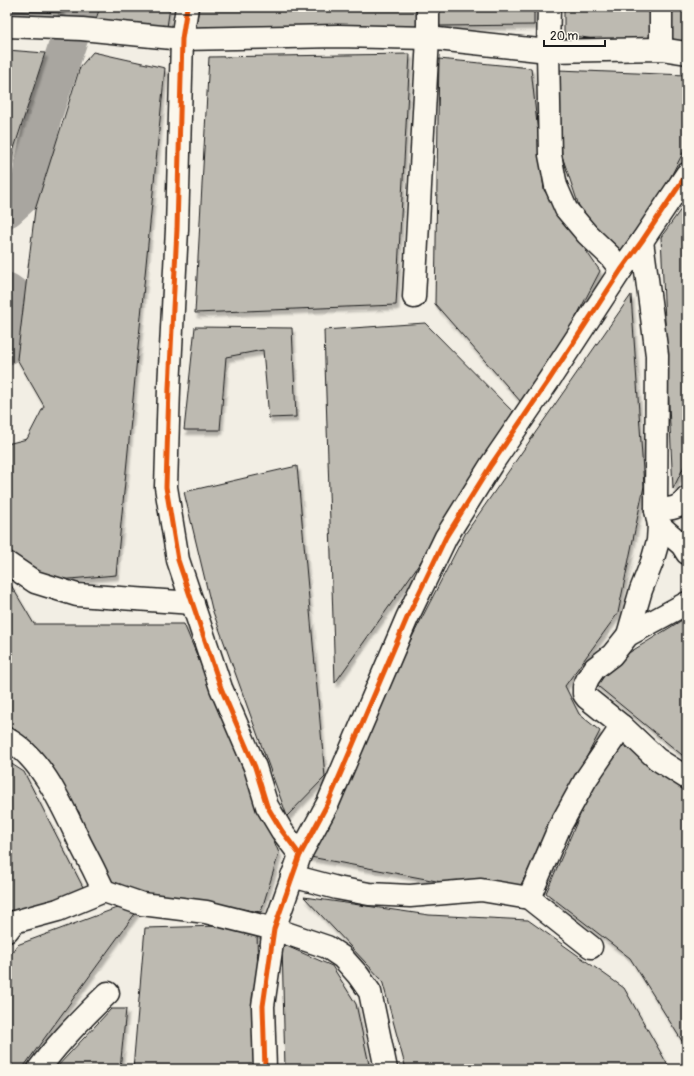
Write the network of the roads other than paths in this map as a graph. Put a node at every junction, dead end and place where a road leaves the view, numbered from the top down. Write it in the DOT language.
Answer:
graph roads {
  1 [pos="187,7"];
  2 [pos="428,7"];
  3 [pos="549,7"];
  4 [pos="661,7"];
  5 [pos="7,26"];
  6 [pos="428,38"];
  7 [pos="182,39"];
  8 [pos="661,49"];
  9 [pos="548,51"];
  10 [pos="687,53"];
  11 [pos="687,174"];
  12 [pos="642,241"];
  13 [pos="621,270"];
  14 [pos="414,297"];
  15 [pos="687,498"];
  16 [pos="658,517"];
  17 [pos="687,553"];
  18 [pos="7,563"];
  19 [pos="193,603"];
  20 [pos="687,603"];
  21 [pos="628,635"];
  22 [pos="622,726"];
  23 [pos="7,739"];
  24 [pos="687,778"];
  25 [pos="300,855"];
  26 [pos="292,876"];
  27 [pos="104,891"];
  28 [pos="529,898"];
  29 [pos="9,920"];
  30 [pos="274,929"];
  31 [pos="591,947"];
  32 [pos="108,993"];
  33 [pos="39,1069"];
  34 [pos="265,1069"];
  35 [pos="386,1069"];
  1 -- 7 [label="street"];
  2 -- 6 [label="street"];
  3 -- 9 [label="street"];
  4 -- 8 [label="street"];
  5 -- 7 [label="street"];
  6 -- 7 [label="street"];
  6 -- 9 [label="street"];
  6 -- 14 [label="street"];
  7 -- 19 [label="street"];
  8 -- 9 [label="street"];
  8 -- 10 [label="street"];
  9 -- 13 [label="street"];
  11 -- 12 [label="street"];
  12 -- 13 [label="street"];
  12 -- 16 [label="street"];
  13 -- 25 [label="street"];
  15 -- 16 [label="street"];
  16 -- 17 [label="street"];
  16 -- 21 [label="street"];
  18 -- 19 [label="street"];
  19 -- 25 [label="street"];
  20 -- 21 [label="street"];
  21 -- 22 [label="street"];
  22 -- 24 [label="street"];
  22 -- 28 [label="street"];
  23 -- 27 [label="street"];
  25 -- 26 [label="street"];
  26 -- 28 [label="street"];
  26 -- 30 [label="street"];
  27 -- 29 [label="street"];
  27 -- 30 [label="street"];
  28 -- 31 [label="street"];
  30 -- 34 [label="street"];
  30 -- 35 [label="street"];
  32 -- 33 [label="street"];
}
